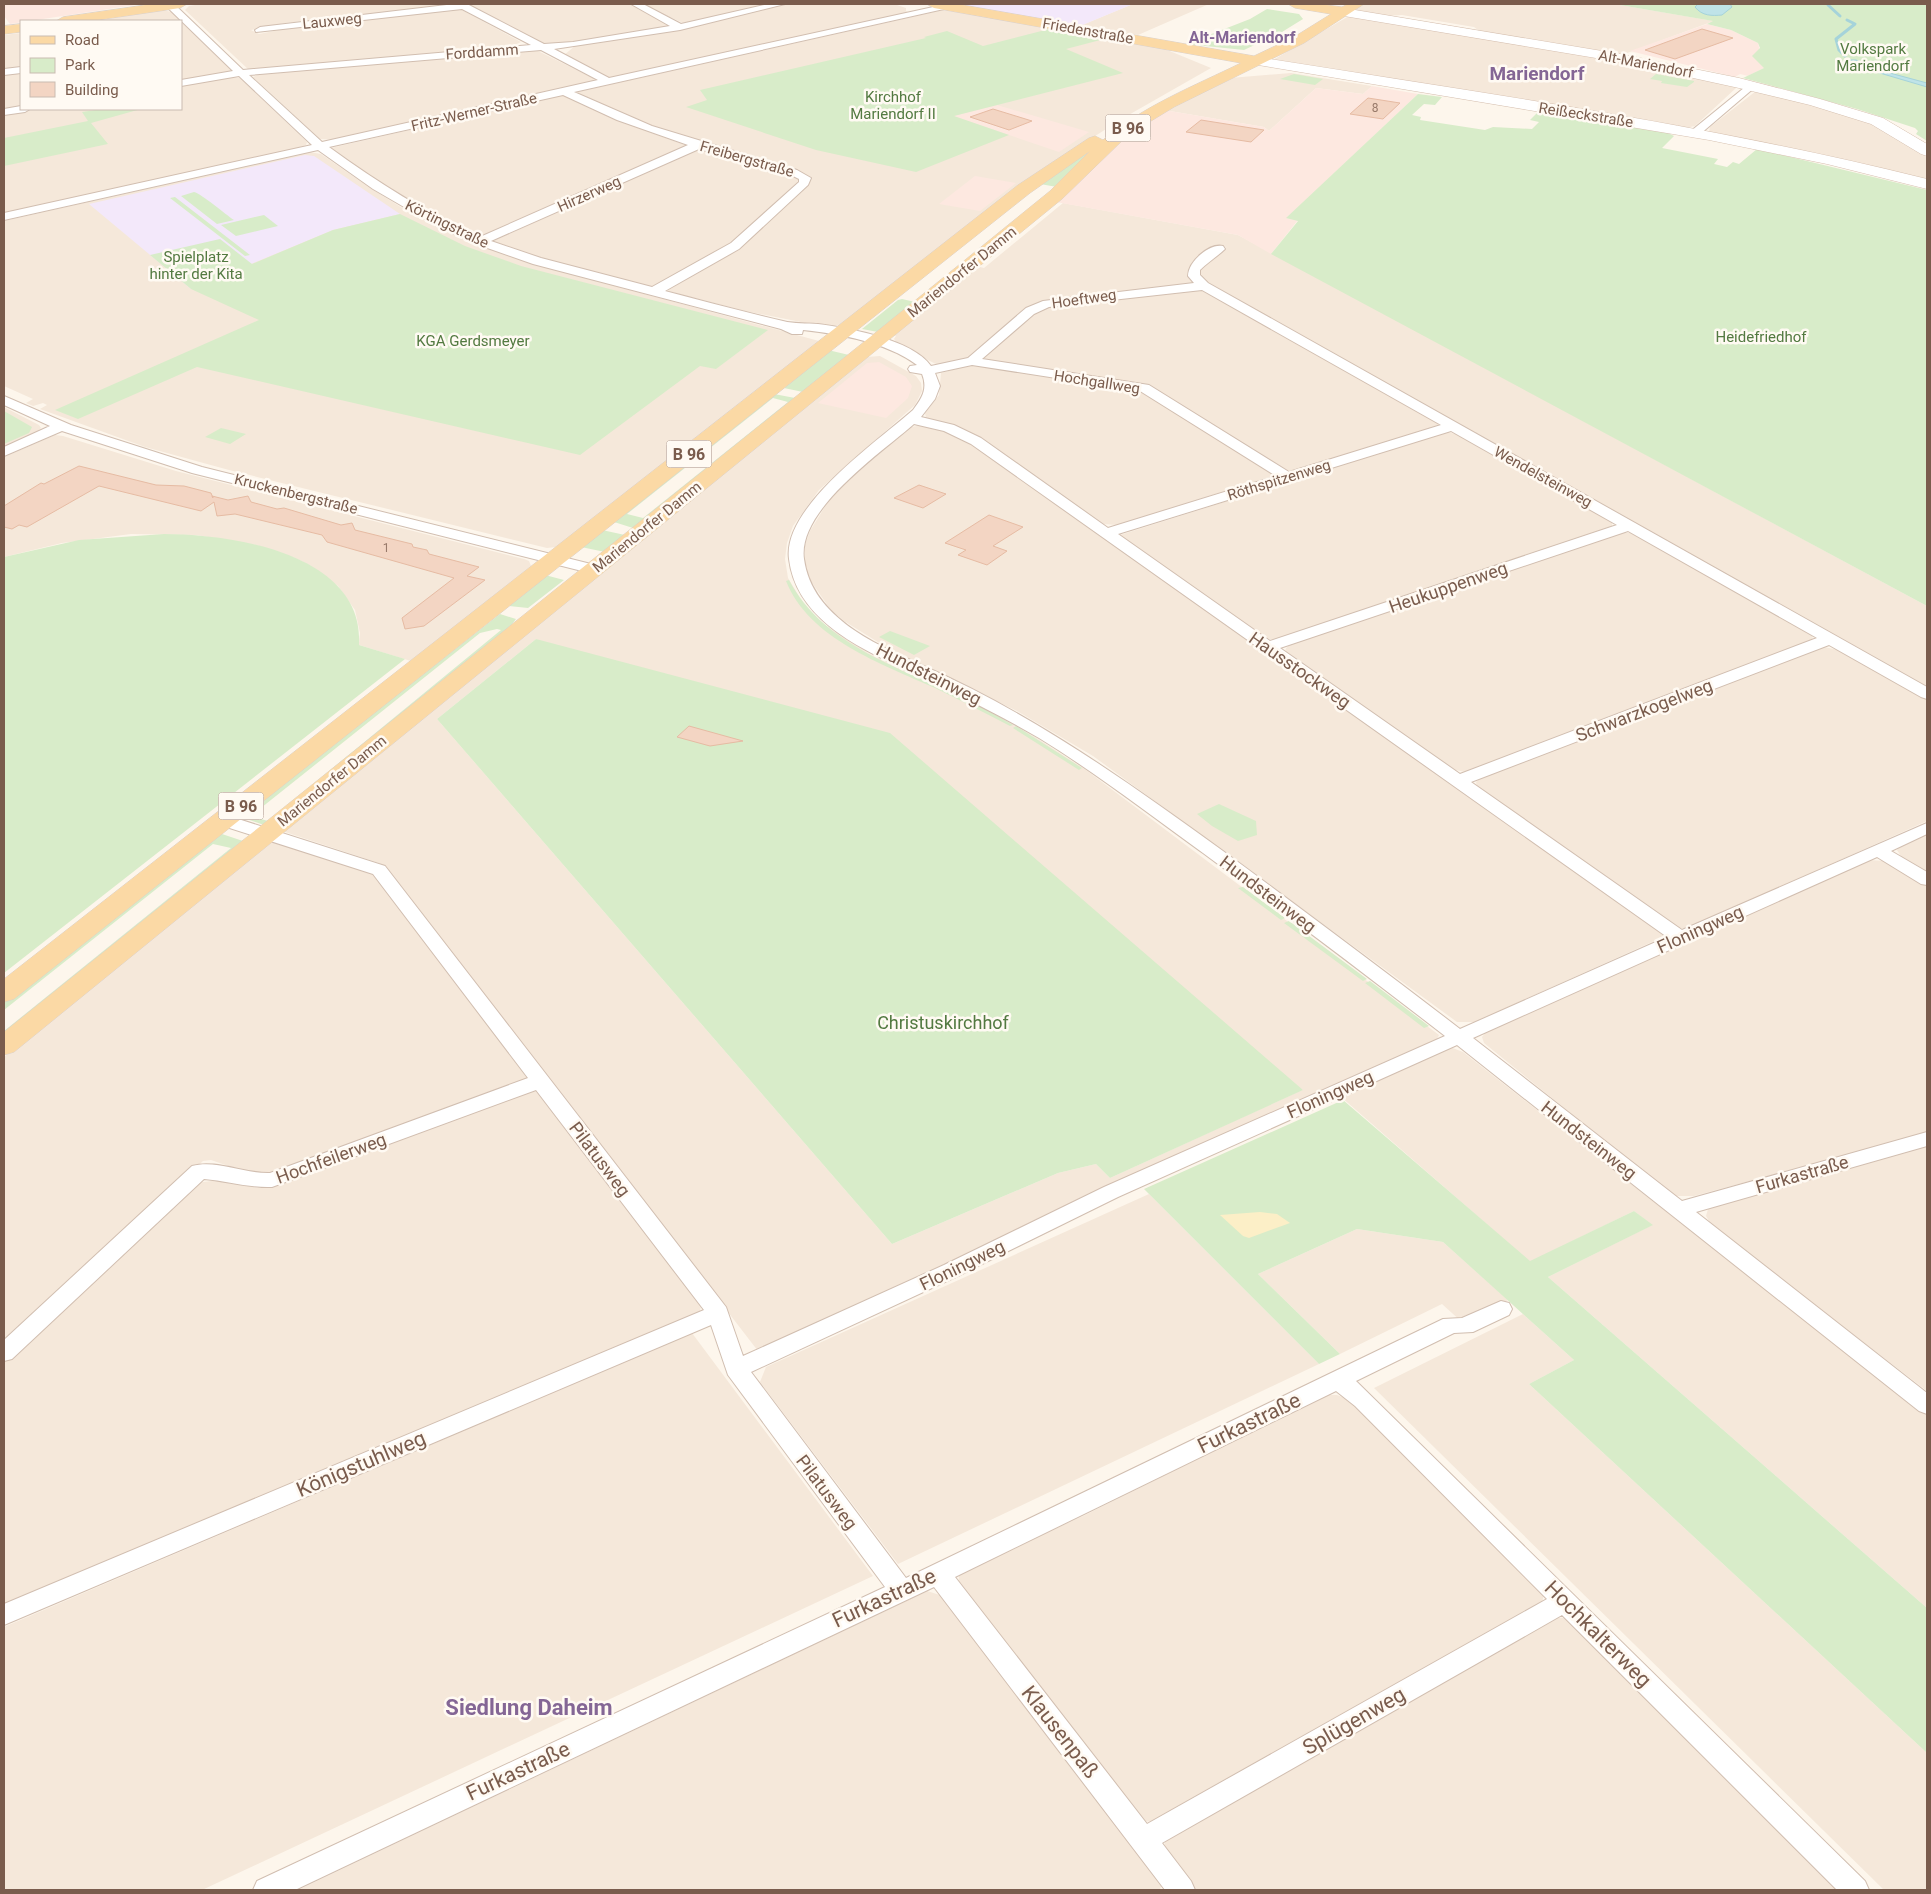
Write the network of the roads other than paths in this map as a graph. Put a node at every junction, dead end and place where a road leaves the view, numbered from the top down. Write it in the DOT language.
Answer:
graph roads {
  1 [pos="175,4"];
  2 [pos="636,4"];
  3 [pos="780,4"];
  4 [pos="1295,4"];
  5 [pos="1357,4"];
  6 [pos="462,5"];
  7 [pos="939,5"];
  8 [pos="1337,8"];
  9 [pos="70,20"];
  10 [pos="680,27"];
  11 [pos="20,28"];
  12 [pos="4,29"];
  13 [pos="260,30"];
  14 [pos="1164,44"];
  15 [pos="542,48"];
  16 [pos="1242,58"];
  17 [pos="1257,61"];
  18 [pos="1224,68"];
  19 [pos="20,70"];
  20 [pos="4,72"];
  21 [pos="241,73"];
  22 [pos="609,82"];
  23 [pos="182,83"];
  24 [pos="1750,86"];
  25 [pos="566,92"];
  26 [pos="20,110"];
  27 [pos="4,112"];
  28 [pos="1695,133"];
  29 [pos="698,145"];
  30 [pos="320,146"];
  31 [pos="1927,151"];
  32 [pos="1927,184"];
  33 [pos="4,217"];
  34 [pos="480,241"];
  35 [pos="1219,249"];
  36 [pos="1204,286"];
  37 [pos="653,292"];
  38 [pos="837,337"];
  39 [pos="872,345"];
  40 [pos="972,361"];
  41 [pos="925,371"];
  42 [pos="4,400"];
  43 [pos="912,419"];
  44 [pos="62,426"];
  45 [pos="1452,426"];
  46 [pos="4,452"];
  47 [pos="1287,477"];
  48 [pos="1629,526"];
  49 [pos="1106,533"];
  50 [pos="556,559"];
  51 [pos="594,569"];
  52 [pos="1830,640"];
  53 [pos="1268,647"];
  54 [pos="1927,694"];
  55 [pos="1458,781"];
  56 [pos="223,820"];
  57 [pos="1927,828"];
  58 [pos="267,834"];
  59 [pos="1878,850"];
  60 [pos="1927,880"];
  61 [pos="1681,938"];
  62 [pos="4,993"];
  63 [pos="1458,1036"];
  64 [pos="4,1046"];
  65 [pos="540,1081"];
  66 [pos="1927,1139"];
  67 [pos="1677,1210"];
  68 [pos="1501,1309"];
  69 [pos="718,1313"];
  70 [pos="4,1353"];
  71 [pos="736,1370"];
  72 [pos="1339,1380"];
  73 [pos="1927,1405"];
  74 [pos="938,1573"];
  75 [pos="901,1590"];
  76 [pos="1565,1601"];
  77 [pos="4,1616"];
  78 [pos="1143,1840"];
  79 [pos="266,1890"];
  80 [pos="1182,1890"];
  81 [pos="1855,1890"];
  1 -- 9 [label="main road"];
  1 -- 21 [label="street, Körtingstraße"];
  2 -- 10 [label="street"];
  3 -- 10 [label="street, Forddamm"];
  4 -- 8 [label="main road, Alt-Mariendorf"];
  5 -- 8 [label="main road, Mariendorfer Damm / B 96"];
  6 -- 13 [label="street, Lauxweg"];
  6 -- 15 [label="street"];
  7 -- 14 [label="main road, Friedenstraße"];
  7 -- 22 [label="street, Fritz-Werner-Straße"];
  8 -- 16 [label="main road, Mariendorfer Damm / B 96"];
  8 -- 17 [label="main road, Mariendorfer Damm / B 96"];
  8 -- 24 [label="main road, Alt-Mariendorf"];
  10 -- 15 [label="street, Forddamm"];
  11 -- 12 [label="main road"];
  14 -- 16 [label="main road, Friedenstraße"];
  14 -- 18 [label="main road"];
  15 -- 21 [label="street, Forddamm"];
  15 -- 22 [label="street"];
  16 -- 17 [label="main road, Reißeckstraße"];
  16 -- 18 [label="main road, Mariendorfer Damm / B 96"];
  17 -- 28 [label="main road, Reißeckstraße"];
  17 -- 39 [label="main road, Mariendorfer Damm / B 96"];
  18 -- 38 [label="main road, Mariendorfer Damm / B 96"];
  19 -- 20 [label="street"];
  21 -- 23 [label="street, Forddamm"];
  21 -- 30 [label="street, Körtingstraße"];
  22 -- 25 [label="street, Fritz-Werner-Straße"];
  24 -- 28 [label="street"];
  24 -- 31 [label="main road, Alt-Mariendorf"];
  25 -- 29 [label="street, Freibergstraße"];
  25 -- 30 [label="street, Fritz-Werner-Straße"];
  26 -- 27 [label="street"];
  28 -- 32 [label="main road, Reißeckstraße"];
  29 -- 34 [label="street, Hirzerweg"];
  29 -- 37 [label="street, Freibergstraße"];
  30 -- 33 [label="street, Fritz-Werner-Straße"];
  30 -- 34 [label="street, Körtingstraße"];
  34 -- 37 [label="street, Körtingstraße"];
  35 -- 36 [label="street"];
  36 -- 40 [label="street, Hoeftweg"];
  36 -- 45 [label="street, Wendelsteinweg"];
  37 -- 38 [label="street, Körtingstraße"];
  38 -- 39 [label="street"];
  38 -- 50 [label="main road, Mariendorfer Damm / B 96"];
  39 -- 41 [label="street"];
  39 -- 51 [label="main road, Mariendorfer Damm / B 96"];
  40 -- 41 [label="street, Hoeftweg"];
  40 -- 47 [label="street, Hochgallweg"];
  41 -- 43 [label="street, Hundsteinweg"];
  42 -- 44 [label="street, Kruckenbergstraße"];
  43 -- 49 [label="street, Hausstockweg"];
  43 -- 63 [label="street, Hundsteinweg"];
  44 -- 46 [label="street"];
  44 -- 50 [label="street, Kruckenbergstraße"];
  45 -- 47 [label="street, Röthspitzenweg"];
  45 -- 48 [label="street, Wendelsteinweg"];
  47 -- 49 [label="street, Röthspitzenweg"];
  48 -- 52 [label="street, Wendelsteinweg"];
  48 -- 53 [label="street, Heukuppenweg"];
  49 -- 53 [label="street, Hausstockweg"];
  50 -- 51 [label="street, Kruckenbergstraße"];
  50 -- 56 [label="main road, Mariendorfer Damm / B 96"];
  51 -- 58 [label="main road, Mariendorfer Damm / B 96"];
  52 -- 54 [label="street, Wendelsteinweg"];
  52 -- 55 [label="street, Schwarzkogelweg"];
  53 -- 55 [label="street, Hausstockweg"];
  55 -- 61 [label="street, Hausstockweg"];
  56 -- 58 [label="street, Pilatusweg"];
  56 -- 62 [label="main road, Mariendorfer Damm / B 96"];
  57 -- 59 [label="street, Floningweg"];
  58 -- 64 [label="main road, Mariendorfer Damm / B 96"];
  58 -- 65 [label="street, Pilatusweg"];
  59 -- 60 [label="street"];
  59 -- 61 [label="street, Floningweg"];
  61 -- 63 [label="street, Floningweg"];
  63 -- 67 [label="street, Hundsteinweg"];
  63 -- 71 [label="street, Floningweg"];
  65 -- 69 [label="street, Pilatusweg"];
  65 -- 70 [label="street, Hochfeilerweg"];
  66 -- 67 [label="street, Furkastraße"];
  67 -- 73 [label="street, Hundsteinweg"];
  68 -- 72 [label="street, Furkastraße"];
  69 -- 71 [label="street, Pilatusweg"];
  69 -- 77 [label="street, Königstuhlweg"];
  71 -- 75 [label="street, Pilatusweg"];
  72 -- 74 [label="street, Furkastraße"];
  72 -- 76 [label="street, Hochkalterweg"];
  74 -- 75 [label="street, Furkastraße"];
  74 -- 78 [label="street, Klausenpaß"];
  75 -- 79 [label="street, Furkastraße"];
  76 -- 78 [label="street, Splügenweg"];
  76 -- 81 [label="street, Hochkalterweg"];
  78 -- 80 [label="street, Klausenpaß"];
}
